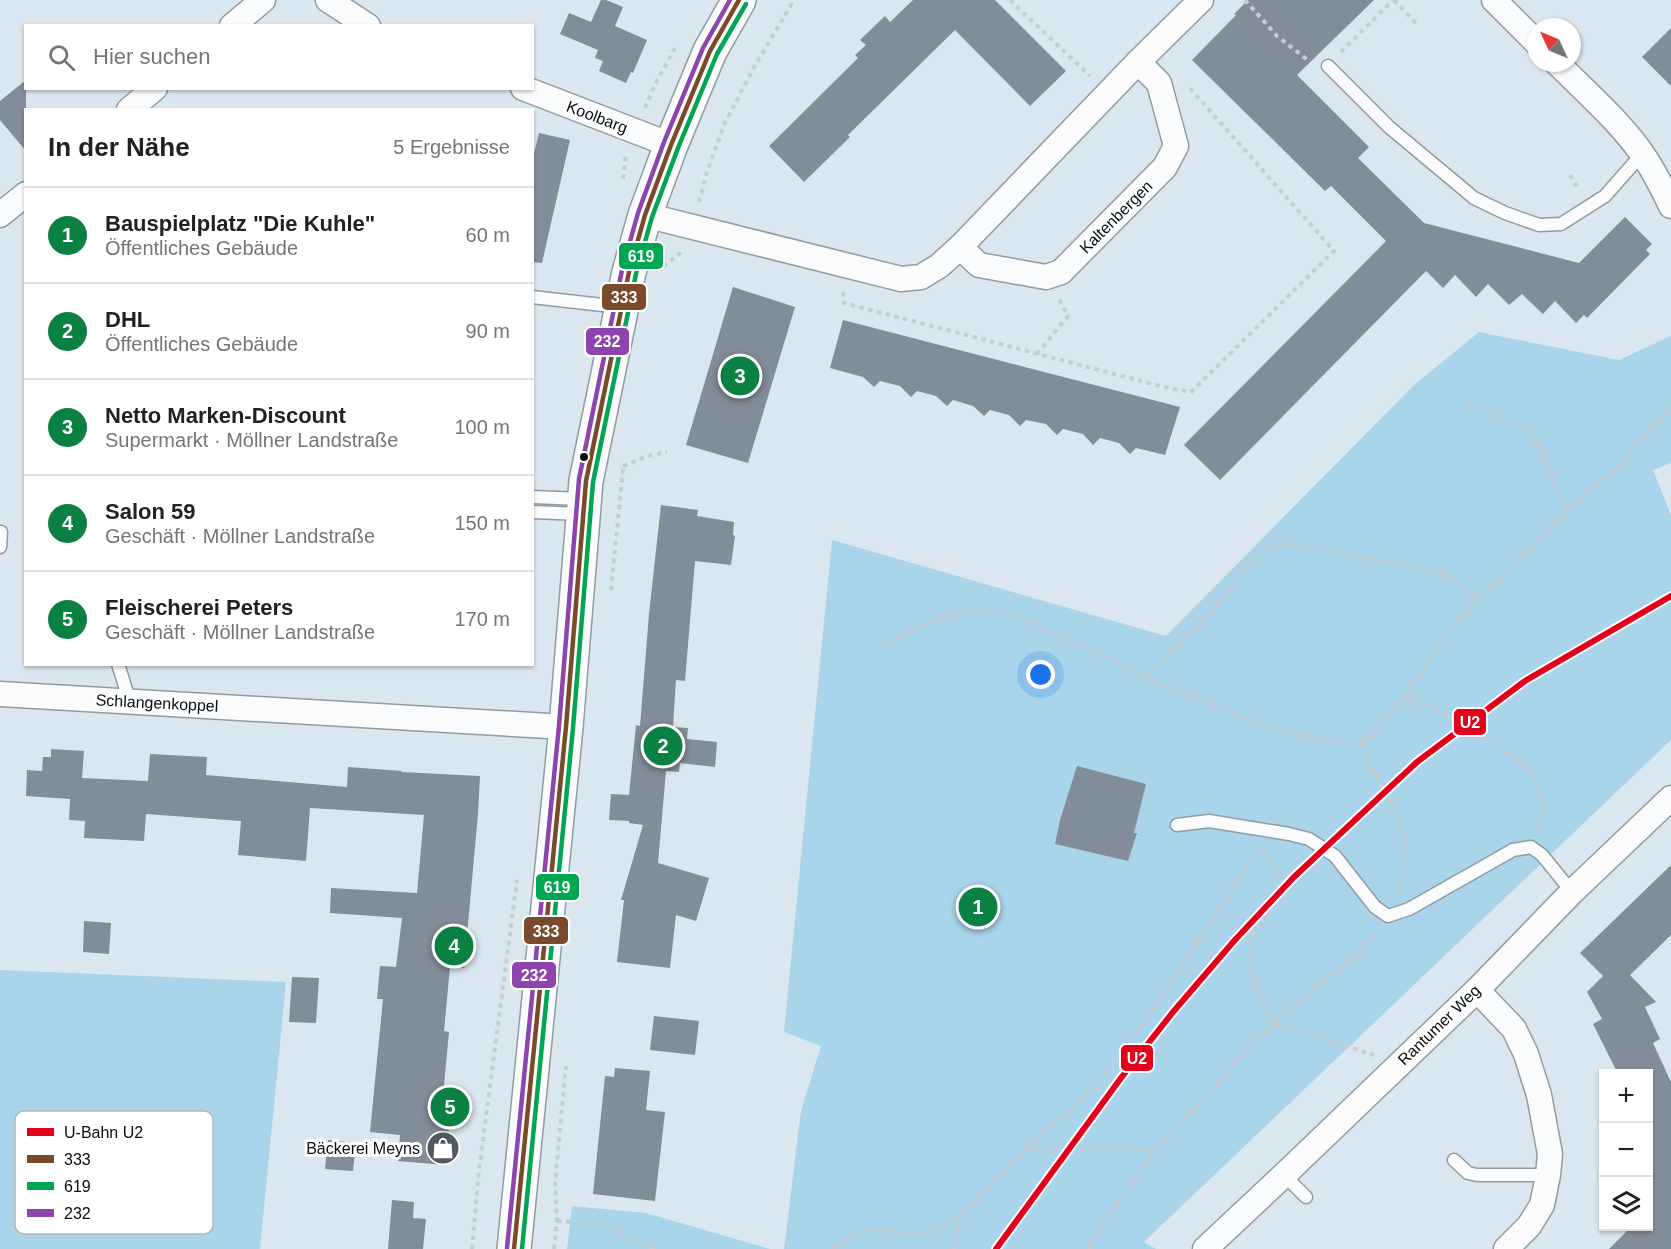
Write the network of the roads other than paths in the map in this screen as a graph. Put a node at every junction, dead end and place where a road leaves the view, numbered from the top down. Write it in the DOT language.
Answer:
graph roads {
  1 [pos="263,0"];
  2 [pos="328,0"];
  3 [pos="739,0"];
  4 [pos="1201,0"];
  5 [pos="1494,0"];
  6 [pos="234,24"];
  7 [pos="365,24"];
  8 [pos="1527,33"];
  9 [pos="1138,62"];
  10 [pos="1328,66"];
  11 [pos="1566,72"];
  12 [pos="153,90"];
  13 [pos="528,90"];
  14 [pos="131,108"];
  15 [pos="670,145"];
  16 [pos="1642,154"];
  17 [pos="24,196"];
  18 [pos="1671,206"];
  19 [pos="0,215"];
  20 [pos="645,215"];
  21 [pos="960,247"];
  22 [pos="534,297"];
  23 [pos="621,307"];
  24 [pos="534,497"];
  25 [pos="583,506"];
  26 [pos="534,512"];
  27 [pos="1,532"];
  28 [pos="0,547"];
  29 [pos="119,666"];
  30 [pos="0,694"];
  31 [pos="130,702"];
  32 [pos="566,727"];
  33 [pos="1671,798"];
  34 [pos="1177,825"];
  35 [pos="1572,892"];
  36 [pos="1477,990"];
  37 [pos="1454,1160"];
  38 [pos="1284,1175"];
  39 [pos="1548,1175"];
  40 [pos="1306,1197"];
  41 [pos="514,1249"];
  42 [pos="1204,1249"];
  43 [pos="1506,1249"];
  1 -- 6 [label="street"];
  2 -- 7 [label="street"];
  3 -- 15 [label="street"];
  4 -- 9 [label="street"];
  5 -- 8 [label="street"];
  9 -- 21 [label="street"];
  9 -- 21 [label="street, Kaltenbergen"];
  10 -- 16 [label="lane"];
  11 -- 16 [label="street"];
  12 -- 14 [label="street"];
  13 -- 15 [label="street, Koolbarg"];
  15 -- 20 [label="street"];
  16 -- 18 [label="street"];
  17 -- 19 [label="street"];
  20 -- 21 [label="street"];
  20 -- 23 [label="street"];
  22 -- 23 [label="lane"];
  23 -- 25 [label="street"];
  24 -- 25 [label="lane"];
  25 -- 26 [label="lane"];
  25 -- 32 [label="street"];
  27 -- 28 [label="lane"];
  29 -- 31 [label="lane"];
  30 -- 31 [label="street, Schlangenkoppel"];
  31 -- 32 [label="street, Schlangenkoppel"];
  32 -- 41 [label="street"];
  33 -- 35 [label="street, Rantumer Weg"];
  34 -- 35 [label="lane"];
  35 -- 36 [label="street, Rantumer Weg"];
  36 -- 38 [label="street, Rantumer Weg"];
  36 -- 39 [label="street"];
  37 -- 39 [label="lane"];
  38 -- 40 [label="lane"];
  38 -- 42 [label="street, Rantumer Weg"];
  39 -- 43 [label="street"];
}
